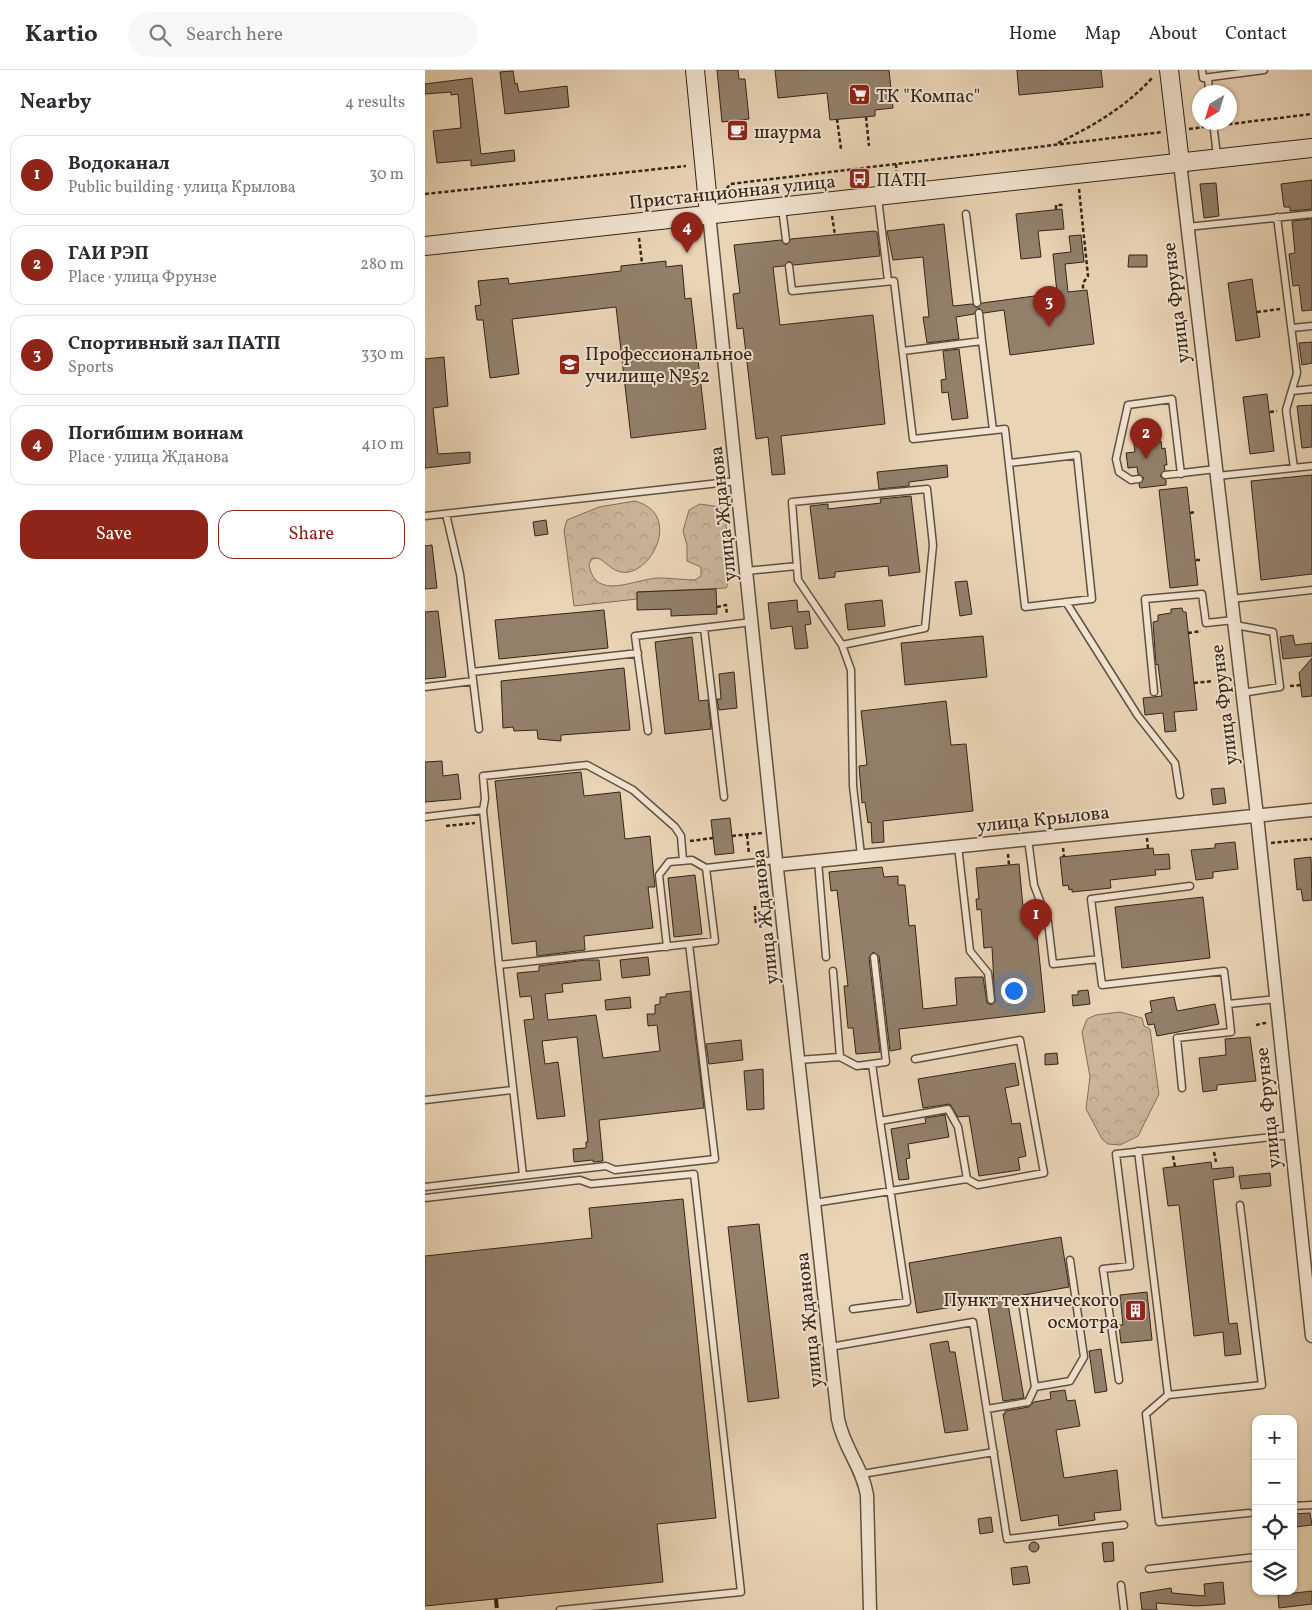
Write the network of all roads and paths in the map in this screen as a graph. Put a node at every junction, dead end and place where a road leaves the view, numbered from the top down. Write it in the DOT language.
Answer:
graph roads {
  1 [pos="695,70"];
  2 [pos="1169,70"];
  3 [pos="1202,70"];
  4 [pos="1264,70"];
  5 [pos="1153,78"];
  6 [pos="1208,78"];
  7 [pos="1208,85"];
  8 [pos="1312,114"];
  9 [pos="867,116"];
  10 [pos="837,119"];
  11 [pos="1237,122"];
  12 [pos="1192,127"];
  13 [pos="1176,130"];
  14 [pos="1214,130"];
  15 [pos="1055,145"];
  16 [pos="869,146"];
  17 [pos="1312,148"];
  18 [pos="841,149"];
  19 [pos="1217,159"];
  20 [pos="1180,163"];
  21 [pos="686,166"];
  22 [pos="858,169"];
  23 [pos="860,179"];
  24 [pos="1079,189"];
  25 [pos="425,194"];
  26 [pos="721,196"];
  27 [pos="878,196"];
  28 [pos="1063,205"];
  29 [pos="782,206"];
  30 [pos="1056,209"];
  31 [pos="709,214"];
  32 [pos="966,214"];
  33 [pos="1312,214"];
  34 [pos="832,216"];
  35 [pos="1277,217"];
  36 [pos="1187,226"];
  37 [pos="835,235"];
  38 [pos="639,238"];
  39 [pos="786,240"];
  40 [pos="425,246"];
  41 [pos="642,263"];
  42 [pos="789,266"];
  43 [pos="888,281"];
  44 [pos="1083,290"];
  45 [pos="977,303"];
  46 [pos="1289,308"];
  47 [pos="1257,312"];
  48 [pos="979,313"];
  49 [pos="1312,326"];
  50 [pos="1291,328"];
  51 [pos="982,341"];
  52 [pos="903,351"];
  53 [pos="1312,389"];
  54 [pos="1292,391"];
  55 [pos="993,430"];
  56 [pos="1009,463"];
  57 [pos="1312,466"];
  58 [pos="1294,468"];
  59 [pos="1217,473"];
  60 [pos="1181,474"];
  61 [pos="1165,476"];
  62 [pos="1139,479"];
  63 [pos="737,481"];
  64 [pos="1196,512"];
  65 [pos="1190,513"];
  66 [pos="446,514"];
  67 [pos="425,516"];
  68 [pos="1196,560"];
  69 [pos="1201,560"];
  70 [pos="797,566"];
  71 [pos="746,571"];
  72 [pos="1312,590"];
  73 [pos="1231,598"];
  74 [pos="1065,602"];
  75 [pos="717,607"];
  76 [pos="752,622"];
  77 [pos="1234,622"];
  78 [pos="728,625"];
  79 [pos="704,628"];
  80 [pos="1207,631"];
  81 [pos="1188,632"];
  82 [pos="842,645"];
  83 [pos="638,654"];
  84 [pos="472,672"];
  85 [pos="473,681"];
  86 [pos="1213,681"];
  87 [pos="1194,683"];
  88 [pos="425,687"];
  89 [pos="1155,692"];
  90 [pos="1243,692"];
  91 [pos="479,729"];
  92 [pos="648,731"];
  93 [pos="1180,795"];
  94 [pos="724,797"];
  95 [pos="483,810"];
  96 [pos="1312,810"];
  97 [pos="1257,816"];
  98 [pos="425,817"];
  99 [pos="484,822"];
  100 [pos="445,826"];
  101 [pos="773,831"];
  102 [pos="747,834"];
  103 [pos="732,836"];
  104 [pos="713,838"];
  105 [pos="1028,838"];
  106 [pos="1312,839"];
  107 [pos="682,841"];
  108 [pos="958,845"];
  109 [pos="1260,845"];
  110 [pos="861,856"];
  111 [pos="818,860"];
  112 [pos="683,861"];
  113 [pos="777,862"];
  114 [pos="750,863"];
  115 [pos="706,868"];
  116 [pos="1190,886"];
  117 [pos="755,906"];
  118 [pos="756,925"];
  119 [pos="689,944"];
  120 [pos="667,947"];
  121 [pos="827,956"];
  122 [pos="874,957"];
  123 [pos="1099,959"];
  124 [pos="499,965"];
  125 [pos="833,971"];
  126 [pos="1277,998"];
  127 [pos="991,1000"];
  128 [pos="1228,1004"];
  129 [pos="1256,1025"];
  130 [pos="1266,1032"];
  131 [pos="1268,1050"];
  132 [pos="840,1057"];
  133 [pos="915,1059"];
  134 [pos="798,1060"];
  135 [pos="1259,1060"];
  136 [pos="872,1064"];
  137 [pos="1182,1088"];
  138 [pos="513,1090"];
  139 [pos="425,1100"];
  140 [pos="879,1121"];
  141 [pos="1291,1135"];
  142 [pos="1214,1148"];
  143 [pos="1138,1151"];
  144 [pos="1216,1162"];
  145 [pos="523,1175"];
  146 [pos="967,1179"];
  147 [pos="425,1186"];
  148 [pos="889,1192"];
  149 [pos="425,1198"];
  150 [pos="814,1204"];
  151 [pos="1240,1205"];
  152 [pos="1070,1260"];
  153 [pos="1022,1302"];
  154 [pos="853,1309"];
  155 [pos="1312,1336"];
  156 [pos="830,1347"];
  157 [pos="1119,1380"];
  158 [pos="1035,1387"];
  159 [pos="1168,1395"];
  160 [pos="987,1410"];
  161 [pos="994,1452"];
  162 [pos="862,1474"];
  163 [pos="1312,1505"];
  164 [pos="1297,1506"];
  165 [pos="1249,1514"];
  166 [pos="1124,1525"];
  167 [pos="1252,1557"];
  168 [pos="1149,1569"];
  169 [pos="1121,1585"];
  170 [pos="560,1610"];
  171 [pos="871,1610"];
  172 [pos="1124,1610"];
  1 -- 31 [label="main road"];
  2 -- 13 [label="main road, улица Фрунзе"];
  3 -- 6 [label="lane"];
  4 -- 6 [label="lane"];
  5 -- 15 [label="path"];
  6 -- 7 [label="lane"];
  8 -- 11 [label="path"];
  9 -- 16 [label="path"];
  10 -- 18 [label="path"];
  12 -- 13 [label="path"];
  13 -- 15 [label="path"];
  13 -- 20 [label="main road, улица Фрунзе"];
  14 -- 19 [label="lane"];
  15 -- 22 [label="path"];
  17 -- 19 [label="main road, Пристанционная улица"];
  19 -- 20 [label="main road, Пристанционная улица"];
  20 -- 27 [label="main road, Пристанционная улица"];
  20 -- 36 [label="street, улица Фрунзе"];
  21 -- 25 [label="path"];
  22 -- 23 [label="path"];
  22 -- 26 [label="path"];
  24 -- 44 [label="path"];
  27 -- 29 [label="main road, Пристанционная улица"];
  27 -- 43 [label="lane"];
  28 -- 30 [label="path"];
  29 -- 31 [label="main road, Пристанционная улица"];
  29 -- 39 [label="lane"];
  31 -- 40 [label="main road, Пристанционная улица"];
  31 -- 63 [label="street, улица Жданова"];
  32 -- 45 [label="lane"];
  33 -- 35 [label="lane"];
  34 -- 37 [label="path"];
  35 -- 36 [label="lane"];
  35 -- 46 [label="lane"];
  36 -- 59 [label="street, улица Фрунзе"];
  38 -- 41 [label="path"];
  42 -- 43 [label="lane"];
  43 -- 52 [label="lane"];
  46 -- 47 [label="path"];
  46 -- 50 [label="lane"];
  48 -- 51 [label="lane"];
  49 -- 50 [label="lane"];
  50 -- 54 [label="lane"];
  51 -- 52 [label="lane"];
  51 -- 55 [label="lane"];
  52 -- 55 [label="lane"];
  53 -- 54 [label="lane"];
  54 -- 58 [label="lane"];
  55 -- 56 [label="lane"];
  56 -- 74 [label="lane"];
  56 -- 74 [label="lane"];
  57 -- 58 [label="lane"];
  58 -- 59 [label="lane"];
  59 -- 60 [label="lane"];
  59 -- 73 [label="street, улица Фрунзе"];
  60 -- 61 [label="lane"];
  60 -- 62 [label="lane"];
  63 -- 66 [label="lane"];
  63 -- 71 [label="street, улица Жданова"];
  64 -- 65 [label="path"];
  66 -- 67 [label="lane"];
  66 -- 84 [label="lane"];
  68 -- 69 [label="path"];
  70 -- 71 [label="lane"];
  70 -- 82 [label="lane"];
  70 -- 82 [label="lane"];
  71 -- 76 [label="street, улица Жданова"];
  72 -- 73 [label="lane"];
  73 -- 77 [label="street, улица Фрунзе"];
  74 -- 93 [label="lane"];
  75 -- 78 [label="path"];
  76 -- 78 [label="lane"];
  76 -- 101 [label="street, улица Жданова"];
  77 -- 89 [label="lane"];
  77 -- 90 [label="street, улица Фрунзе"];
  77 -- 90 [label="lane"];
  78 -- 79 [label="lane"];
  79 -- 83 [label="lane"];
  79 -- 94 [label="lane"];
  80 -- 81 [label="path"];
  82 -- 110 [label="lane"];
  83 -- 84 [label="lane"];
  83 -- 92 [label="lane"];
  84 -- 85 [label="lane"];
  85 -- 88 [label="lane"];
  85 -- 91 [label="lane"];
  86 -- 87 [label="path"];
  90 -- 97 [label="street, улица Фрунзе"];
  95 -- 98 [label="lane"];
  95 -- 99 [label="lane"];
  95 -- 107 [label="lane"];
  96 -- 97 [label="street, улица Крылова"];
  97 -- 105 [label="street, улица Крылова"];
  97 -- 109 [label="street, улица Фрунзе"];
  99 -- 100 [label="path"];
  99 -- 124 [label="lane"];
  101 -- 102 [label="path"];
  101 -- 113 [label="street, улица Жданова"];
  102 -- 103 [label="path"];
  102 -- 114 [label="path"];
  104 -- 107 [label="path"];
  105 -- 108 [label="street, улица Крылова"];
  105 -- 123 [label="lane"];
  106 -- 109 [label="path"];
  107 -- 112 [label="lane"];
  108 -- 110 [label="street, улица Крылова"];
  108 -- 127 [label="lane"];
  109 -- 126 [label="street, улица Фрунзе"];
  110 -- 111 [label="street, улица Крылова"];
  111 -- 113 [label="street, улица Крылова"];
  111 -- 121 [label="lane"];
  112 -- 115 [label="lane"];
  112 -- 120 [label="lane"];
  113 -- 114 [label="lane"];
  113 -- 134 [label="street, улица Жданова"];
  114 -- 115 [label="lane"];
  115 -- 119 [label="lane"];
  116 -- 123 [label="lane"];
  117 -- 118 [label="path"];
  119 -- 120 [label="lane"];
  119 -- 145 [label="lane"];
  120 -- 124 [label="lane"];
  122 -- 136 [label="lane"];
  123 -- 128 [label="lane"];
  124 -- 138 [label="lane"];
  125 -- 132 [label="lane"];
  126 -- 128 [label="lane"];
  126 -- 141 [label="street, улица Фрунзе"];
  128 -- 137 [label="lane"];
  129 -- 130 [label="path"];
  131 -- 135 [label="path"];
  132 -- 134 [label="lane"];
  132 -- 136 [label="lane"];
  133 -- 146 [label="lane"];
  134 -- 150 [label="street, улица Жданова"];
  136 -- 140 [label="lane"];
  138 -- 139 [label="lane"];
  138 -- 145 [label="lane"];
  140 -- 146 [label="lane"];
  140 -- 148 [label="lane"];
  141 -- 143 [label="lane"];
  141 -- 155 [label="street, улица Фрунзе"];
  142 -- 144 [label="path"];
  143 -- 157 [label="lane"];
  143 -- 159 [label="lane"];
  145 -- 147 [label="lane"];
  146 -- 148 [label="lane"];
  148 -- 150 [label="lane"];
  148 -- 154 [label="lane"];
  149 -- 170 [label="lane"];
  150 -- 156 [label="street, улица Жданова"];
  151 -- 159 [label="lane"];
  152 -- 158 [label="lane"];
  153 -- 158 [label="lane"];
  156 -- 160 [label="lane"];
  156 -- 162 [label="street, улица Жданова"];
  158 -- 160 [label="lane"];
  159 -- 165 [label="lane"];
  160 -- 161 [label="lane"];
  161 -- 162 [label="lane"];
  161 -- 166 [label="lane"];
  162 -- 171 [label="street, улица Жданова"];
  163 -- 164 [label="lane"];
  167 -- 168 [label="lane"];
  169 -- 172 [label="lane"];
}
